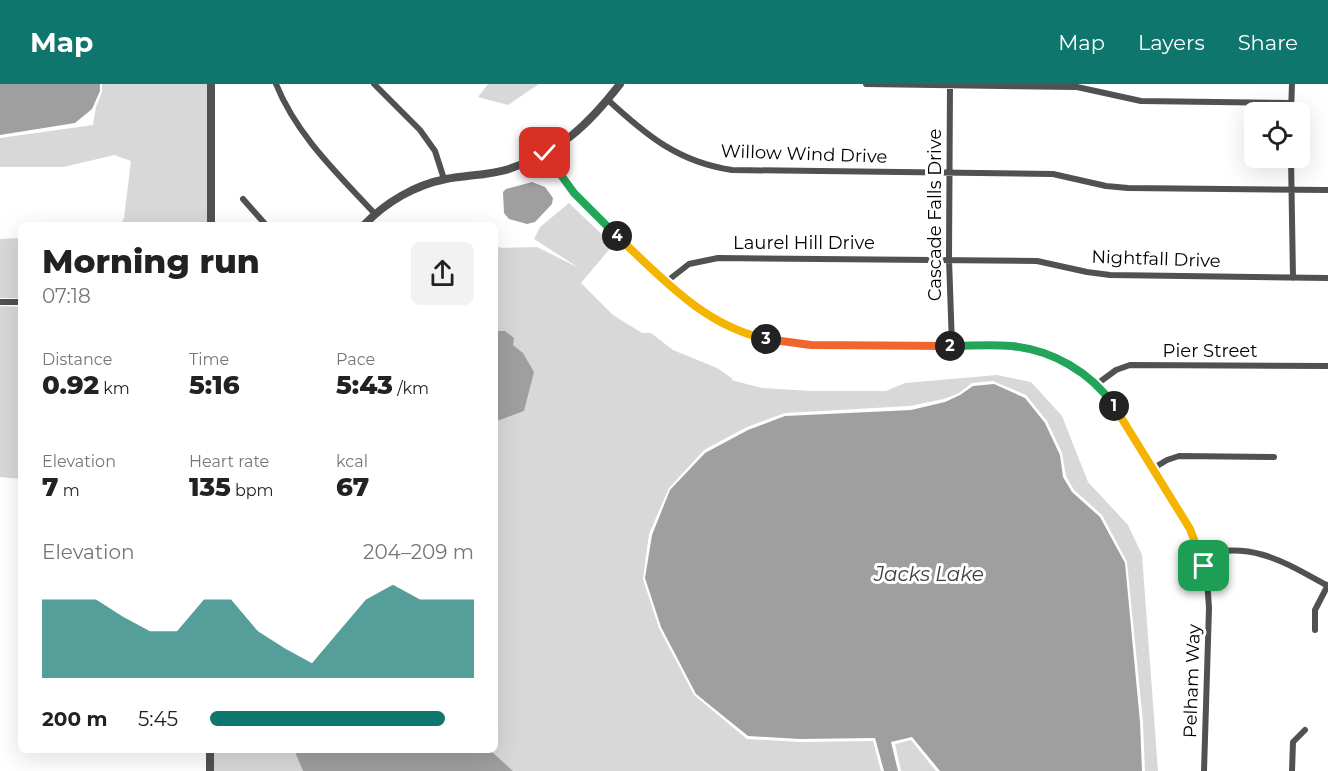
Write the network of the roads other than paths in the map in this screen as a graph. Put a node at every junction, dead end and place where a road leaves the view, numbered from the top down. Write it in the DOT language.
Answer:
graph roads {
  1 [pos="212,84"];
  2 [pos="276,84"];
  3 [pos="374,84"];
  4 [pos="620,84"];
  5 [pos="866,84"];
  6 [pos="1292,84"];
  7 [pos="950,85"];
  8 [pos="608,100"];
  9 [pos="1244,102"];
  10 [pos="1291,102"];
  11 [pos="545,153"];
  12 [pos="1291,168"];
  13 [pos="949,172"];
  14 [pos="444,179"];
  15 [pos="1291,190"];
  16 [pos="1328,190"];
  17 [pos="243,199"];
  18 [pos="375,214"];
  19 [pos="211,222"];
  20 [pos="263,222"];
  21 [pos="367,222"];
  22 [pos="949,259"];
  23 [pos="1293,278"];
  24 [pos="1328,278"];
  25 [pos="666,282"];
  26 [pos="0,302"];
  27 [pos="18,302"];
  28 [pos="952,346"];
  29 [pos="1328,366"];
  30 [pos="1097,384"];
  31 [pos="1274,457"];
  32 [pos="1152,469"];
  33 [pos="1201,555"];
  34 [pos="1328,586"];
  35 [pos="1316,630"];
  36 [pos="1305,730"];
  37 [pos="210,753"];
  38 [pos="210,771"];
  39 [pos="1204,771"];
  40 [pos="1292,771"];
  1 -- 19 [label="street"];
  2 -- 18 [label="street"];
  3 -- 14 [label="street"];
  4 -- 8 [label="street"];
  5 -- 7 [label="street"];
  6 -- 10 [label="street"];
  7 -- 9 [label="street"];
  7 -- 13 [label="street, Cascade Falls Drive"];
  8 -- 11 [label="street"];
  8 -- 13 [label="street, Willow Wind Drive"];
  11 -- 14 [label="street"];
  11 -- 25 [label="street, Pelham Way"];
  12 -- 15 [label="street"];
  13 -- 15 [label="street, Willow Wind Drive"];
  13 -- 22 [label="street, Cascade Falls Drive"];
  14 -- 18 [label="street"];
  15 -- 16 [label="street, Willow Wind Drive"];
  15 -- 23 [label="street"];
  17 -- 20 [label="street"];
  18 -- 21 [label="street"];
  22 -- 23 [label="street, Nightfall Drive"];
  22 -- 25 [label="street, Laurel Hill Drive"];
  22 -- 28 [label="street, Cascade Falls Drive"];
  23 -- 24 [label="street, Nightfall Drive"];
  25 -- 28 [label="street, Pelham Way"];
  26 -- 27 [label="street"];
  28 -- 30 [label="street, Pelham Way"];
  29 -- 30 [label="street, Pier Street"];
  30 -- 32 [label="street, Pelham Way"];
  31 -- 32 [label="street"];
  32 -- 33 [label="street, Pelham Way"];
  33 -- 34 [label="street"];
  33 -- 39 [label="street, Pelham Way"];
  34 -- 35 [label="street"];
  36 -- 40 [label="street"];
  37 -- 38 [label="street"];
}
